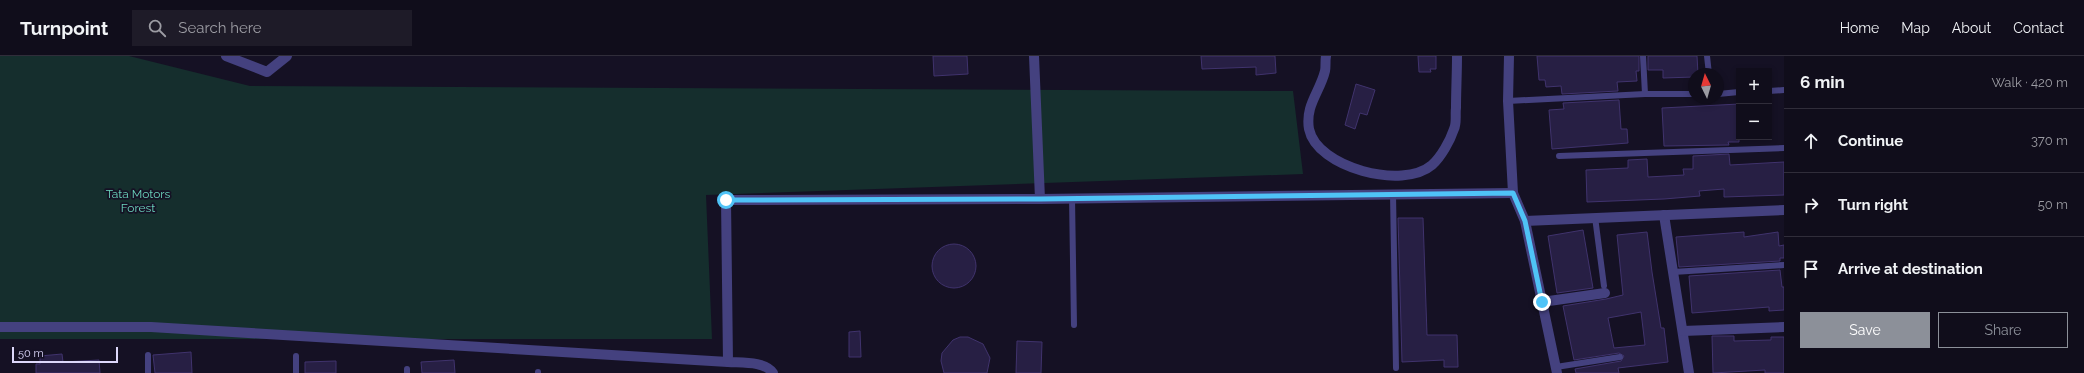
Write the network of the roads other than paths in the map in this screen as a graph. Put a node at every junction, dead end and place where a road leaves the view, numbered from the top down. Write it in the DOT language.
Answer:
graph roads {
  1 [pos="226,56"];
  2 [pos="287,56"];
  3 [pos="1034,56"];
  4 [pos="1326,56"];
  5 [pos="1457,56"];
  6 [pos="1509,56"];
  7 [pos="1642,56"];
  8 [pos="1707,56"];
  9 [pos="1708,68"];
  10 [pos="1784,90"];
  11 [pos="1772,91"];
  12 [pos="1736,92"];
  13 [pos="1724,93"];
  14 [pos="1645,94"];
  15 [pos="1688,94"];
  16 [pos="1508,102"];
  17 [pos="1784,148"];
  18 [pos="1559,156"];
  19 [pos="1513,193"];
  20 [pos="1393,194"];
  21 [pos="1072,198"];
  22 [pos="1040,199"];
  23 [pos="1784,210"];
  24 [pos="1664,215"];
  25 [pos="1595,217"];
  26 [pos="1525,221"];
  27 [pos="1784,265"];
  28 [pos="1673,272"];
  29 [pos="1604,290"];
  30 [pos="1542,302"];
  31 [pos="1074,325"];
  32 [pos="0,327"];
  33 [pos="1784,327"];
  34 [pos="1683,331"];
  35 [pos="148,355"];
  36 [pos="296,356"];
  37 [pos="1620,357"];
  38 [pos="728,362"];
  39 [pos="1396,368"];
  40 [pos="1557,370"];
  41 [pos="148,373"];
  42 [pos="296,373"];
  43 [pos="773,373"];
  44 [pos="1689,373"];
  1 -- 2 [label="street"];
  3 -- 22 [label="street"];
  4 -- 5 [label="street"];
  6 -- 16 [label="street"];
  7 -- 14 [label="lane"];
  8 -- 9 [label="lane"];
  10 -- 11 [label="lane"];
  12 -- 13 [label="lane"];
  14 -- 15 [label="lane"];
  14 -- 16 [label="lane"];
  16 -- 19 [label="street"];
  17 -- 18 [label="lane"];
  19 -- 20 [label="street"];
  19 -- 26 [label="street"];
  20 -- 21 [label="street"];
  20 -- 39 [label="lane"];
  21 -- 22 [label="street"];
  21 -- 31 [label="lane"];
  22 -- 38 [label="street"];
  23 -- 24 [label="street"];
  24 -- 25 [label="street"];
  24 -- 28 [label="street"];
  25 -- 26 [label="street"];
  25 -- 29 [label="lane"];
  26 -- 30 [label="street"];
  27 -- 28 [label="lane"];
  28 -- 34 [label="street"];
  29 -- 30 [label="street"];
  30 -- 40 [label="street"];
  32 -- 38 [label="street"];
  33 -- 34 [label="street"];
  34 -- 44 [label="street"];
  35 -- 41 [label="lane"];
  36 -- 42 [label="lane"];
  37 -- 40 [label="lane"];
  38 -- 43 [label="street"];
}
